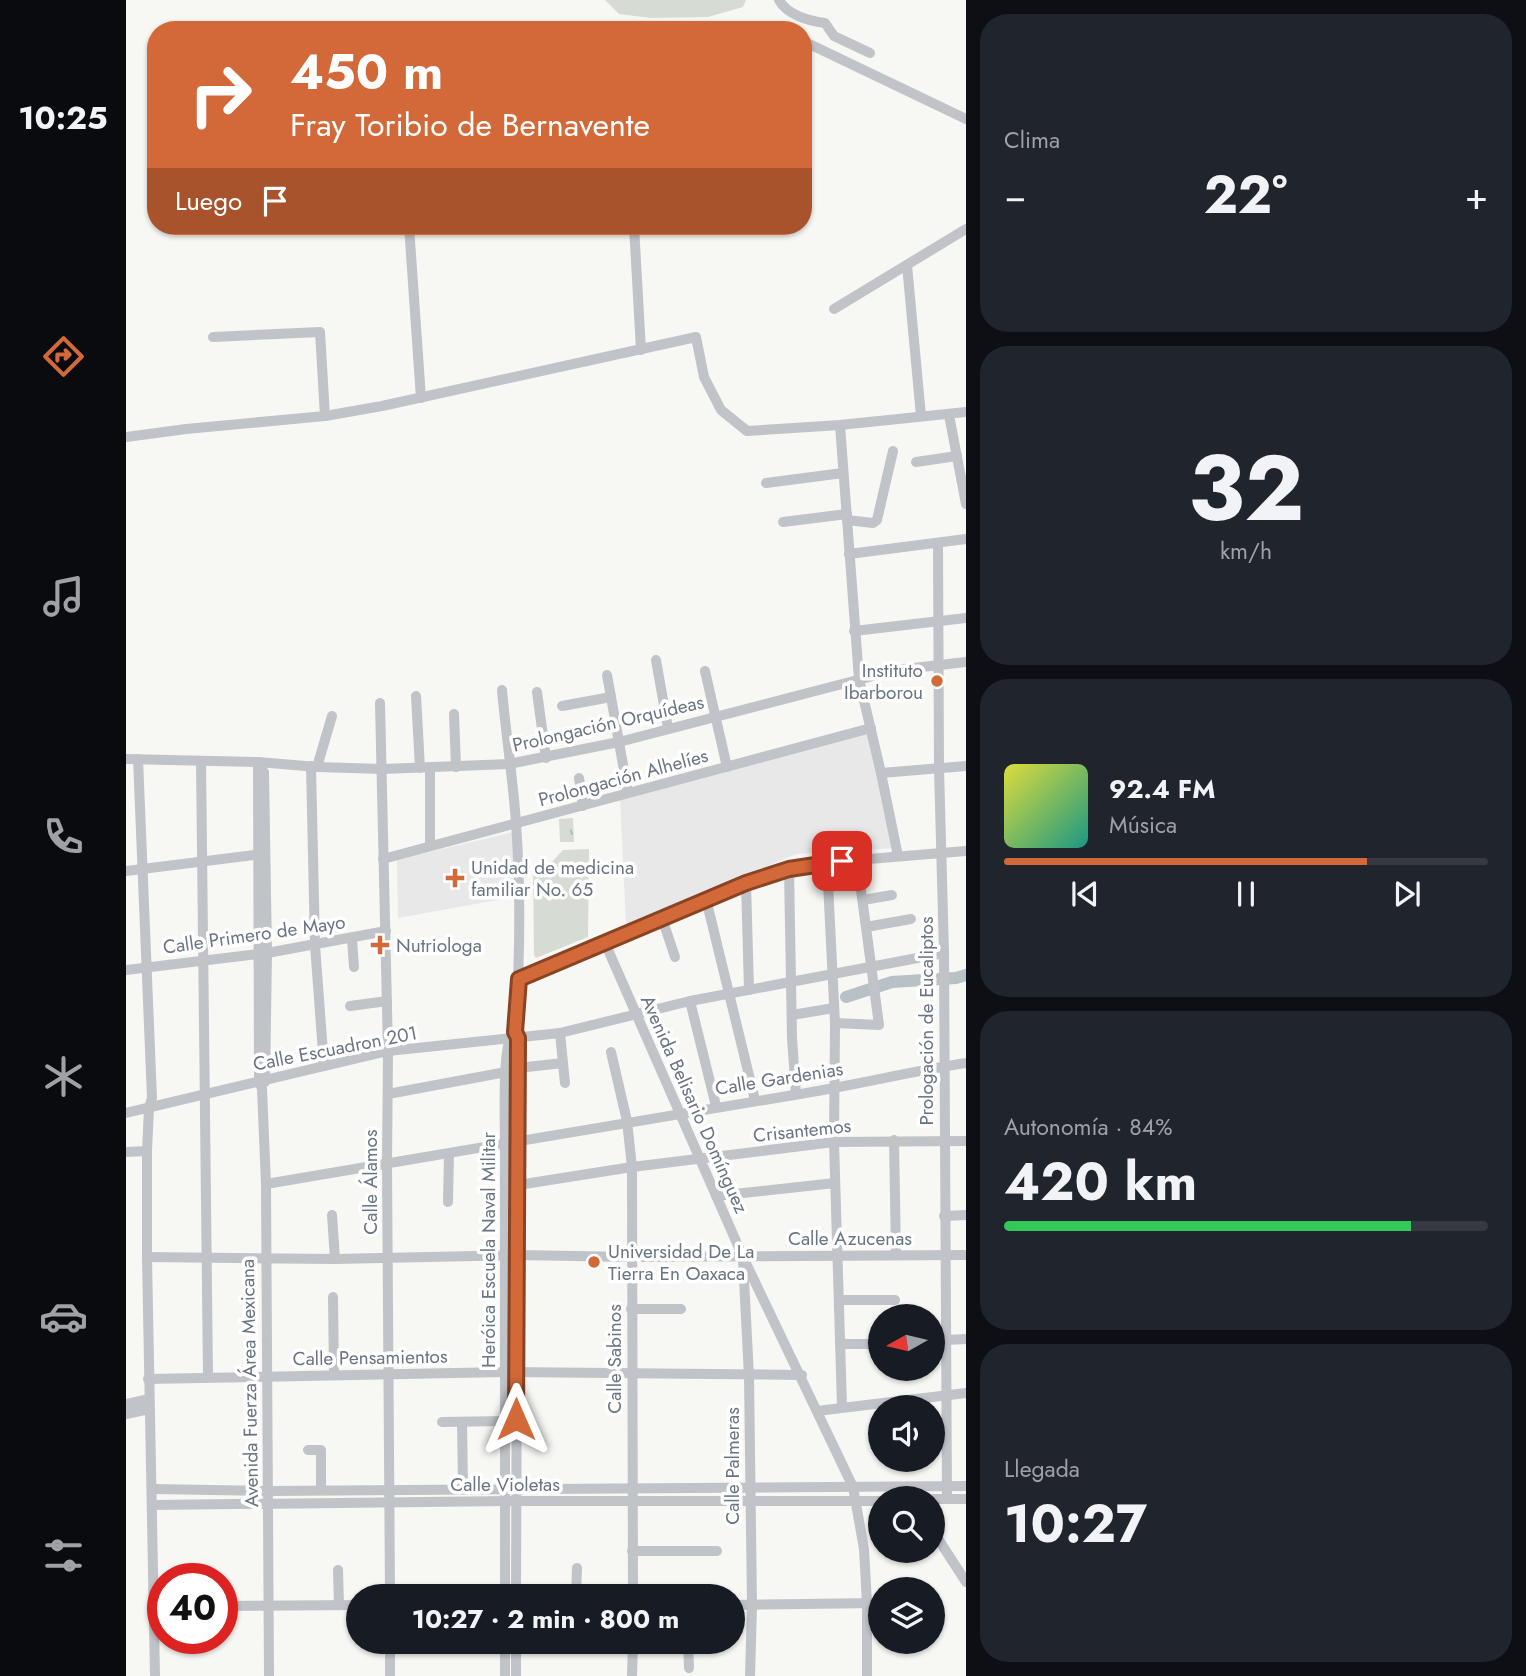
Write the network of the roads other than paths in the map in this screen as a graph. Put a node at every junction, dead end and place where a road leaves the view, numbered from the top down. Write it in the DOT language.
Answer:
graph roads {
  1 [pos="779,0"];
  2 [pos="800,21"];
  3 [pos="812,25"];
  4 [pos="812,45"];
  5 [pos="870,53"];
  6 [pos="966,119"];
  7 [pos="966,229"];
  8 [pos="410,235"];
  9 [pos="634,235"];
  10 [pos="906,265"];
  11 [pos="834,309"];
  12 [pos="214,337"];
  13 [pos="640,350"];
  14 [pos="421,398"];
  15 [pos="966,412"];
  16 [pos="949,415"];
  17 [pos="325,416"];
  18 [pos="920,416"];
  19 [pos="839,425"];
  20 [pos="126,437"];
  21 [pos="893,451"];
  22 [pos="957,456"];
  23 [pos="916,462"];
  24 [pos="843,473"];
  25 [pos="766,483"];
  26 [pos="966,504"];
  27 [pos="847,517"];
  28 [pos="783,522"];
  29 [pos="966,539"];
  30 [pos="938,543"];
  31 [pos="849,554"];
  32 [pos="966,618"];
  33 [pos="939,621"];
  34 [pos="854,631"];
  35 [pos="656,660"];
  36 [pos="966,662"];
  37 [pos="939,664"];
  38 [pos="705,671"];
  39 [pos="607,675"];
  40 [pos="859,679"];
  41 [pos="502,690"];
  42 [pos="537,692"];
  43 [pos="416,696"];
  44 [pos="611,697"];
  45 [pos="380,703"];
  46 [pos="562,706"];
  47 [pos="454,714"];
  48 [pos="332,716"];
  49 [pos="716,716"];
  50 [pos="668,728"];
  51 [pos="871,728"];
  52 [pos="619,741"];
  53 [pos="546,758"];
  54 [pos="126,759"];
  55 [pos="138,759"];
  56 [pos="201,761"];
  57 [pos="261,762"];
  58 [pos="509,764"];
  59 [pos="966,766"];
  60 [pos="314,767"];
  61 [pos="456,767"];
  62 [pos="727,767"];
  63 [pos="425,768"];
  64 [pos="939,768"];
  65 [pos="383,769"];
  66 [pos="881,773"];
  67 [pos="579,778"];
  68 [pos="628,793"];
  69 [pos="139,803"];
  70 [pos="126,804"];
  71 [pos="583,806"];
  72 [pos="516,824"];
  73 [pos="430,846"];
  74 [pos="966,851"];
  75 [pos="941,853"];
  76 [pos="262,854"];
  77 [pos="898,856"];
  78 [pos="383,859"];
  79 [pos="857,860"];
  80 [pos="201,863"];
  81 [pos="827,863"];
  82 [pos="142,869"];
  83 [pos="789,869"];
  84 [pos="126,871"];
  85 [pos="746,883"];
  86 [pos="892,895"];
  87 [pos="706,899"];
  88 [pos="863,900"];
  89 [pos="662,918"];
  90 [pos="911,919"];
  91 [pos="866,926"];
  92 [pos="386,931"];
  93 [pos="352,939"];
  94 [pos="605,943"];
  95 [pos="315,945"];
  96 [pos="263,953"];
  97 [pos="944,953"];
  98 [pos="675,957"];
  99 [pos="202,962"];
  100 [pos="145,967"];
  101 [pos="354,967"];
  102 [pos="872,967"];
  103 [pos="126,970"];
  104 [pos="833,974"];
  105 [pos="519,979"];
  106 [pos="792,981"];
  107 [pos="749,990"];
  108 [pos="729,993"];
  109 [pos="387,1001"];
  110 [pos="690,1001"];
  111 [pos="350,1006"];
  112 [pos="834,1008"];
  113 [pos="635,1013"];
  114 [pos="792,1016"];
  115 [pos="835,1023"];
  116 [pos="560,1033"];
  117 [pos="514,1036"];
  118 [pos="388,1051"];
  119 [pos="611,1052"];
  120 [pos="563,1063"];
  121 [pos="966,1063"];
  122 [pos="324,1066"];
  123 [pos="943,1067"];
  124 [pos="517,1068"];
  125 [pos="506,1072"];
  126 [pos="263,1083"];
  127 [pos="565,1083"];
  128 [pos="834,1087"];
  129 [pos="205,1094"];
  130 [pos="388,1094"];
  131 [pos="796,1094"];
  132 [pos="755,1101"];
  133 [pos="716,1106"];
  134 [pos="149,1108"];
  135 [pos="681,1112"];
  136 [pos="126,1113"];
  137 [pos="627,1121"];
  138 [pos="894,1140"];
  139 [pos="945,1141"];
  140 [pos="966,1141"];
  141 [pos="834,1142"];
  142 [pos="517,1143"];
  143 [pos="505,1145"];
  144 [pos="147,1151"];
  145 [pos="126,1152"];
  146 [pos="449,1154"];
  147 [pos="700,1160"];
  148 [pos="387,1164"];
  149 [pos="632,1167"];
  150 [pos="266,1184"];
  151 [pos="835,1184"];
  152 [pos="518,1185"];
  153 [pos="716,1196"];
  154 [pos="448,1202"];
  155 [pos="332,1215"];
  156 [pos="966,1215"];
  157 [pos="944,1216"];
  158 [pos="837,1254"];
  159 [pos="512,1255"];
  160 [pos="895,1255"];
  161 [pos="966,1255"];
  162 [pos="743,1256"];
  163 [pos="945,1256"];
  164 [pos="146,1257"];
  165 [pos="206,1258"];
  166 [pos="265,1258"];
  167 [pos="388,1258"];
  168 [pos="631,1258"];
  169 [pos="335,1259"];
  170 [pos="333,1297"];
  171 [pos="839,1300"];
  172 [pos="895,1300"];
  173 [pos="631,1309"];
  174 [pos="681,1309"];
  175 [pos="966,1339"];
  176 [pos="947,1340"];
  177 [pos="840,1344"];
  178 [pos="868,1344"];
  179 [pos="505,1372"];
  180 [pos="517,1372"];
  181 [pos="390,1373"];
  182 [pos="334,1374"];
  183 [pos="631,1374"];
  184 [pos="802,1375"];
  185 [pos="267,1376"];
  186 [pos="749,1376"];
  187 [pos="208,1377"];
  188 [pos="148,1379"];
  189 [pos="966,1393"];
  190 [pos="945,1395"];
  191 [pos="868,1403"];
  192 [pos="126,1404"];
  193 [pos="149,1404"];
  194 [pos="842,1406"];
  195 [pos="817,1411"];
  196 [pos="126,1414"];
  197 [pos="506,1421"];
  198 [pos="442,1422"];
  199 [pos="462,1422"];
  200 [pos="308,1450"];
  201 [pos="947,1486"];
  202 [pos="966,1486"];
  203 [pos="632,1487"];
  204 [pos="748,1487"];
  205 [pos="853,1487"];
  206 [pos="463,1488"];
  207 [pos="153,1489"];
  208 [pos="391,1489"];
  209 [pos="321,1490"];
  210 [pos="268,1491"];
  211 [pos="511,1495"];
  212 [pos="947,1499"];
  213 [pos="966,1499"];
  214 [pos="633,1502"];
  215 [pos="857,1502"];
  216 [pos="868,1502"];
  217 [pos="391,1503"];
  218 [pos="749,1503"];
  219 [pos="268,1504"];
  220 [pos="152,1505"];
  221 [pos="945,1550"];
  222 [pos="632,1551"];
  223 [pos="717,1551"];
  224 [pos="155,1563"];
  225 [pos="576,1568"];
  226 [pos="338,1570"];
  227 [pos="966,1582"];
  228 [pos="390,1584"];
  229 [pos="506,1584"];
  230 [pos="515,1584"];
  231 [pos="576,1584"];
  232 [pos="633,1584"];
  233 [pos="867,1603"];
  234 [pos="269,1605"];
  235 [pos="339,1605"];
  236 [pos="346,1605"];
  237 [pos="745,1605"];
  238 [pos="752,1605"];
  239 [pos="238,1606"];
  240 [pos="156,1654"];
  241 [pos="390,1654"];
  242 [pos="505,1654"];
  243 [pos="516,1654"];
  244 [pos="633,1654"];
  245 [pos="688,1654"];
  246 [pos="689,1668"];
  247 [pos="155,1676"];
  248 [pos="269,1676"];
  249 [pos="390,1676"];
  250 [pos="505,1676"];
  251 [pos="516,1676"];
  252 [pos="632,1676"];
  253 [pos="750,1676"];
  254 [pos="867,1676"];
  1 -- 2 [label="street"];
  3 -- 5 [label="street"];
  4 -- 6 [label="street"];
  7 -- 10 [label="street"];
  8 -- 14 [label="street"];
  9 -- 13 [label="street"];
  10 -- 11 [label="street"];
  10 -- 18 [label="street"];
  12 -- 17 [label="street"];
  13 -- 14 [label="street"];
  13 -- 19 [label="street"];
  14 -- 17 [label="street"];
  15 -- 16 [label="street"];
  16 -- 18 [label="street"];
  16 -- 22 [label="street"];
  17 -- 20 [label="street"];
  18 -- 19 [label="street"];
  19 -- 24 [label="street"];
  21 -- 27 [label="street"];
  22 -- 23 [label="street"];
  22 -- 26 [label="street"];
  24 -- 25 [label="street"];
  24 -- 27 [label="street"];
  27 -- 28 [label="street"];
  27 -- 31 [label="street"];
  29 -- 30 [label="street"];
  30 -- 31 [label="street"];
  30 -- 33 [label="street, Prologación de Eucaliptos"];
  31 -- 34 [label="street"];
  32 -- 33 [label="street"];
  33 -- 34 [label="street"];
  33 -- 37 [label="street, Prologación de Eucaliptos"];
  34 -- 40 [label="street"];
  35 -- 50 [label="street"];
  36 -- 37 [label="street, Prolongación Orquídeas"];
  37 -- 40 [label="street, Prolongación Orquídeas"];
  37 -- 64 [label="street, Prologación de Eucaliptos"];
  38 -- 49 [label="street"];
  39 -- 44 [label="street"];
  40 -- 49 [label="street, Prolongación Orquídeas"];
  40 -- 51 [label="street"];
  41 -- 58 [label="street, Heróica Escuela Naval Militar"];
  42 -- 53 [label="street"];
  43 -- 63 [label="street"];
  44 -- 46 [label="street"];
  44 -- 52 [label="street"];
  45 -- 65 [label="street, Calle Álamos"];
  47 -- 61 [label="street"];
  48 -- 60 [label="street"];
  49 -- 50 [label="street, Prolongación Orquídeas"];
  49 -- 62 [label="street"];
  50 -- 52 [label="street, Prolongación Orquídeas"];
  51 -- 62 [label="street, Prolongación Alhelíes"];
  51 -- 66 [label="street"];
  52 -- 53 [label="street, Prolongación Orquídeas"];
  52 -- 68 [label="street"];
  53 -- 58 [label="street, Prolongación Orquídeas"];
  54 -- 55 [label="street, Prolongación Orquídeas"];
  55 -- 56 [label="street, Prolongación Orquídeas"];
  55 -- 69 [label="street"];
  56 -- 57 [label="street, Prolongación Orquídeas"];
  56 -- 80 [label="street"];
  57 -- 60 [label="street, Prolongación Orquídeas"];
  57 -- 76 [label="street, Avenida Fuerza Área Mexicana"];
  58 -- 61 [label="street, Prolongación Orquídeas"];
  58 -- 72 [label="street, Heróica Escuela Naval Militar"];
  59 -- 64 [label="street"];
  60 -- 65 [label="street, Prolongación Orquídeas"];
  60 -- 95 [label="street"];
  61 -- 63 [label="street, Prolongación Orquídeas"];
  62 -- 68 [label="street, Prolongación Alhelíes"];
  63 -- 65 [label="street, Prolongación Orquídeas"];
  63 -- 73 [label="street"];
  64 -- 66 [label="street"];
  64 -- 75 [label="street, Prologación de Eucaliptos"];
  65 -- 78 [label="street, Calle Álamos"];
  66 -- 77 [label="street"];
  67 -- 71 [label="street"];
  68 -- 71 [label="street, Prolongación Alhelíes"];
  69 -- 70 [label="street"];
  69 -- 82 [label="street"];
  71 -- 72 [label="street, Prolongación Alhelíes"];
  72 -- 73 [label="street, Prolongación Alhelíes"];
  72 -- 105 [label="street, Heróica Escuela Naval Militar"];
  73 -- 78 [label="street, Prolongación Alhelíes"];
  74 -- 75 [label="street"];
  75 -- 77 [label="street"];
  75 -- 97 [label="street, Prologación de Eucaliptos"];
  76 -- 80 [label="street"];
  76 -- 96 [label="street, Avenida Fuerza Área Mexicana"];
  77 -- 79 [label="street"];
  78 -- 92 [label="street, Calle Álamos"];
  79 -- 81 [label="street"];
  79 -- 88 [label="street"];
  80 -- 82 [label="street"];
  80 -- 99 [label="street"];
  81 -- 83 [label="street"];
  81 -- 104 [label="street"];
  82 -- 84 [label="street"];
  82 -- 100 [label="street"];
  83 -- 85 [label="street"];
  83 -- 106 [label="street"];
  85 -- 87 [label="street"];
  85 -- 107 [label="street"];
  86 -- 88 [label="street"];
  87 -- 89 [label="street"];
  87 -- 108 [label="street"];
  88 -- 91 [label="street"];
  89 -- 94 [label="street"];
  89 -- 98 [label="street"];
  90 -- 91 [label="street"];
  91 -- 102 [label="street"];
  92 -- 93 [label="street, Calle Primero de Mayo"];
  92 -- 109 [label="street, Calle Álamos"];
  93 -- 95 [label="street, Calle Primero de Mayo"];
  93 -- 101 [label="street"];
  94 -- 105 [label="street"];
  94 -- 113 [label="street, Avenida Belisario Domínguez"];
  95 -- 96 [label="street, Calle Primero de Mayo"];
  95 -- 122 [label="street"];
  96 -- 99 [label="street, Calle Primero de Mayo"];
  96 -- 126 [label="street, Avenida Fuerza Área Mexicana"];
  97 -- 102 [label="street, Calle Escuadron 201"];
  97 -- 123 [label="street, Prologación de Eucaliptos"];
  99 -- 100 [label="street, Calle Primero de Mayo"];
  99 -- 129 [label="street"];
  100 -- 103 [label="street, Calle Primero de Mayo"];
  100 -- 134 [label="street"];
  102 -- 104 [label="street, Calle Escuadron 201"];
  102 -- 115 [label="street"];
  104 -- 106 [label="street, Calle Escuadron 201"];
  104 -- 112 [label="street"];
  105 -- 117 [label="street, Heróica Escuela Naval Militar"];
  106 -- 107 [label="street, Calle Escuadron 201"];
  106 -- 114 [label="street"];
  107 -- 108 [label="street, Calle Escuadron 201"];
  108 -- 110 [label="street, Calle Escuadron 201"];
  108 -- 132 [label="street"];
  109 -- 111 [label="street"];
  109 -- 118 [label="street, Calle Álamos"];
  110 -- 113 [label="street, Calle Escuadron 201"];
  110 -- 133 [label="street"];
  112 -- 114 [label="street"];
  112 -- 115 [label="street"];
  113 -- 116 [label="street, Calle Escuadron 201"];
  113 -- 135 [label="street, Avenida Belisario Domínguez"];
  114 -- 131 [label="street"];
  115 -- 128 [label="street"];
  116 -- 117 [label="street, Calle Escuadron 201"];
  116 -- 120 [label="street"];
  117 -- 118 [label="street, Calle Escuadron 201"];
  117 -- 124 [label="street, Heróica Escuela Naval Militar"];
  117 -- 125 [label="street, Heróica Escuela Naval Militar"];
  118 -- 122 [label="street, Calle Escuadron 201"];
  118 -- 130 [label="street, Calle Álamos"];
  119 -- 137 [label="street, Calle Sabinos"];
  120 -- 124 [label="street"];
  120 -- 127 [label="street"];
  121 -- 123 [label="street, Calle Gardenias"];
  122 -- 126 [label="street, Calle Escuadron 201"];
  123 -- 128 [label="street, Calle Gardenias"];
  123 -- 139 [label="street, Prologación de Eucaliptos"];
  124 -- 142 [label="street, Heróica Escuela Naval Militar"];
  125 -- 130 [label="street"];
  125 -- 143 [label="street, Heróica Escuela Naval Militar"];
  126 -- 129 [label="street, Calle Escuadron 201"];
  126 -- 150 [label="street, Avenida Fuerza Área Mexicana"];
  128 -- 131 [label="street, Calle Gardenias"];
  128 -- 141 [label="street"];
  129 -- 134 [label="street, Calle Escuadron 201"];
  129 -- 165 [label="street"];
  130 -- 148 [label="street, Calle Álamos"];
  131 -- 132 [label="street, Calle Gardenias"];
  132 -- 133 [label="street, Calle Gardenias"];
  133 -- 135 [label="street, Calle Gardenias"];
  134 -- 136 [label="street, Calle Escuadron 201"];
  134 -- 144 [label="street"];
  135 -- 137 [label="street, Calle Gardenias"];
  135 -- 147 [label="street, Avenida Belisario Domínguez"];
  137 -- 142 [label="street, Calle Gardenias"];
  137 -- 149 [label="street, Calle Sabinos"];
  138 -- 139 [label="street, Crisantemos"];
  138 -- 141 [label="street, Crisantemos"];
  138 -- 160 [label="street"];
  139 -- 140 [label="street, Crisantemos"];
  139 -- 157 [label="street, Prologación de Eucaliptos"];
  141 -- 147 [label="street, Crisantemos"];
  141 -- 151 [label="street"];
  142 -- 143 [label="street, Calle Gardenias"];
  142 -- 152 [label="street, Heróica Escuela Naval Militar"];
  143 -- 146 [label="street, Calle Gardenias"];
  143 -- 159 [label="street, Heróica Escuela Naval Militar"];
  144 -- 145 [label="street"];
  144 -- 164 [label="street"];
  146 -- 148 [label="street, Calle Gardenias"];
  146 -- 154 [label="street"];
  147 -- 149 [label="street, Crisantemos"];
  147 -- 153 [label="street, Avenida Belisario Domínguez"];
  148 -- 150 [label="street, Calle Gardenias"];
  148 -- 167 [label="street, Calle Álamos"];
  149 -- 152 [label="street, Crisantemos"];
  149 -- 168 [label="street, Calle Sabinos"];
  150 -- 166 [label="street, Avenida Fuerza Área Mexicana"];
  151 -- 153 [label="street"];
  151 -- 158 [label="street"];
  152 -- 159 [label="street, Heróica Escuela Naval Militar"];
  153 -- 162 [label="street, Avenida Belisario Domínguez"];
  155 -- 169 [label="street"];
  156 -- 157 [label="street"];
  157 -- 163 [label="street, Prologación de Eucaliptos"];
  158 -- 160 [label="street, Calle Azucenas"];
  158 -- 162 [label="street, Calle Azucenas"];
  158 -- 171 [label="street"];
  159 -- 167 [label="street, Calle Azucenas"];
  159 -- 168 [label="street, Calle Azucenas"];
  159 -- 179 [label="street, Heróica Escuela Naval Militar"];
  159 -- 180 [label="street, Heróica Escuela Naval Militar"];
  160 -- 163 [label="street, Calle Azucenas"];
  161 -- 163 [label="street, Calle Azucenas"];
  162 -- 168 [label="street, Calle Azucenas"];
  162 -- 184 [label="street, Avenida Belisario Domínguez"];
  162 -- 186 [label="street, Calle Palmeras"];
  163 -- 176 [label="street, Prologación de Eucaliptos"];
  164 -- 165 [label="street, Calle Azucenas"];
  164 -- 188 [label="street"];
  165 -- 166 [label="street, Calle Azucenas"];
  165 -- 187 [label="street"];
  166 -- 169 [label="street, Calle Azucenas"];
  166 -- 185 [label="street, Avenida Fuerza Área Mexicana"];
  167 -- 169 [label="street, Calle Azucenas"];
  167 -- 181 [label="street, Calle Álamos"];
  168 -- 173 [label="street, Calle Sabinos"];
  170 -- 182 [label="street"];
  171 -- 172 [label="street"];
  171 -- 177 [label="street"];
  173 -- 174 [label="street"];
  173 -- 183 [label="street, Calle Sabinos"];
  175 -- 176 [label="street"];
  176 -- 190 [label="street, Prologación de Eucaliptos"];
  177 -- 178 [label="street"];
  177 -- 194 [label="street"];
  179 -- 180 [label="street, Calle Pensamientos"];
  179 -- 181 [label="street, Calle Pensamientos"];
  179 -- 197 [label="street, Heróica Escuela Naval Militar"];
  180 -- 183 [label="street, Calle Pensamientos"];
  180 -- 211 [label="street, Heróica Escuela Naval Militar"];
  181 -- 182 [label="street, Calle Pensamientos"];
  181 -- 208 [label="street, Calle Álamos"];
  182 -- 185 [label="street, Calle Pensamientos"];
  183 -- 186 [label="street, Calle Pensamientos"];
  183 -- 203 [label="street, Calle Sabinos"];
  184 -- 186 [label="street, Calle Pensamientos"];
  184 -- 195 [label="street, Avenida Belisario Domínguez"];
  185 -- 187 [label="street, Calle Pensamientos"];
  185 -- 210 [label="street, Avenida Fuerza Área Mexicana"];
  186 -- 204 [label="street, Calle Palmeras"];
  187 -- 188 [label="street, Calle Pensamientos"];
  188 -- 193 [label="street"];
  189 -- 190 [label="street"];
  190 -- 201 [label="street, Prologación de Eucaliptos"];
  191 -- 194 [label="street"];
  192 -- 193 [label="street"];
  193 -- 196 [label="street"];
  193 -- 207 [label="street"];
  194 -- 195 [label="street"];
  195 -- 205 [label="street, Avenida Belisario Domínguez"];
  197 -- 199 [label="street"];
  197 -- 211 [label="street, Heróica Escuela Naval Militar"];
  198 -- 199 [label="street"];
  199 -- 206 [label="street"];
  200 -- 209 [label="street"];
  201 -- 202 [label="street, Calle Violetas"];
  201 -- 205 [label="street, Calle Violetas"];
  201 -- 212 [label="street, Prologación de Eucaliptos"];
  203 -- 204 [label="street, Calle Violetas"];
  203 -- 211 [label="street, Calle Violetas"];
  203 -- 214 [label="street, Calle Sabinos"];
  204 -- 205 [label="street, Calle Violetas"];
  204 -- 218 [label="street, Calle Palmeras"];
  205 -- 215 [label="street, Avenida Belisario Domínguez"];
  206 -- 208 [label="street, Calle Violetas"];
  206 -- 211 [label="street, Calle Violetas"];
  207 -- 210 [label="street, Calle Violetas"];
  207 -- 220 [label="street"];
  208 -- 209 [label="street, Calle Violetas"];
  208 -- 217 [label="street, Calle Álamos"];
  209 -- 210 [label="street, Calle Violetas"];
  210 -- 219 [label="street, Avenida Fuerza Área Mexicana"];
  211 -- 214 [label="street, Calle Violetas"];
  211 -- 217 [label="street, Calle Violetas"];
  211 -- 229 [label="street, Heróica Escuela Naval Militar"];
  211 -- 230 [label="street, Heróica Escuela Naval Militar"];
  212 -- 213 [label="street"];
  214 -- 218 [label="street, Calle Violetas"];
  214 -- 222 [label="street, Calle Sabinos"];
  215 -- 216 [label="street, Calle Violetas"];
  215 -- 218 [label="street, Calle Violetas"];
  215 -- 233 [label="street, Avenida Belisario Domínguez"];
  217 -- 219 [label="street, Calle Violetas"];
  217 -- 228 [label="street, Calle Álamos"];
  218 -- 238 [label="street, Calle Palmeras"];
  219 -- 220 [label="street, Calle Violetas"];
  219 -- 234 [label="street, Avenida Fuerza Área Mexicana"];
  220 -- 224 [label="street"];
  221 -- 227 [label="street"];
  222 -- 223 [label="street"];
  222 -- 232 [label="street, Calle Sabinos"];
  225 -- 231 [label="street"];
  226 -- 235 [label="street"];
  233 -- 238 [label="street"];
  233 -- 254 [label="street, Avenida Belisario Domínguez"];
  234 -- 235 [label="street"];
  234 -- 239 [label="street"];
  234 -- 248 [label="street, Avenida Fuerza Área Mexicana"];
  235 -- 236 [label="street"];
  237 -- 238 [label="street"];
  238 -- 253 [label="street, Calle Palmeras"];
  240 -- 247 [label="street"];
  241 -- 249 [label="street"];
  242 -- 250 [label="street"];
  243 -- 251 [label="street"];
  244 -- 252 [label="street"];
  245 -- 246 [label="street"];
}
